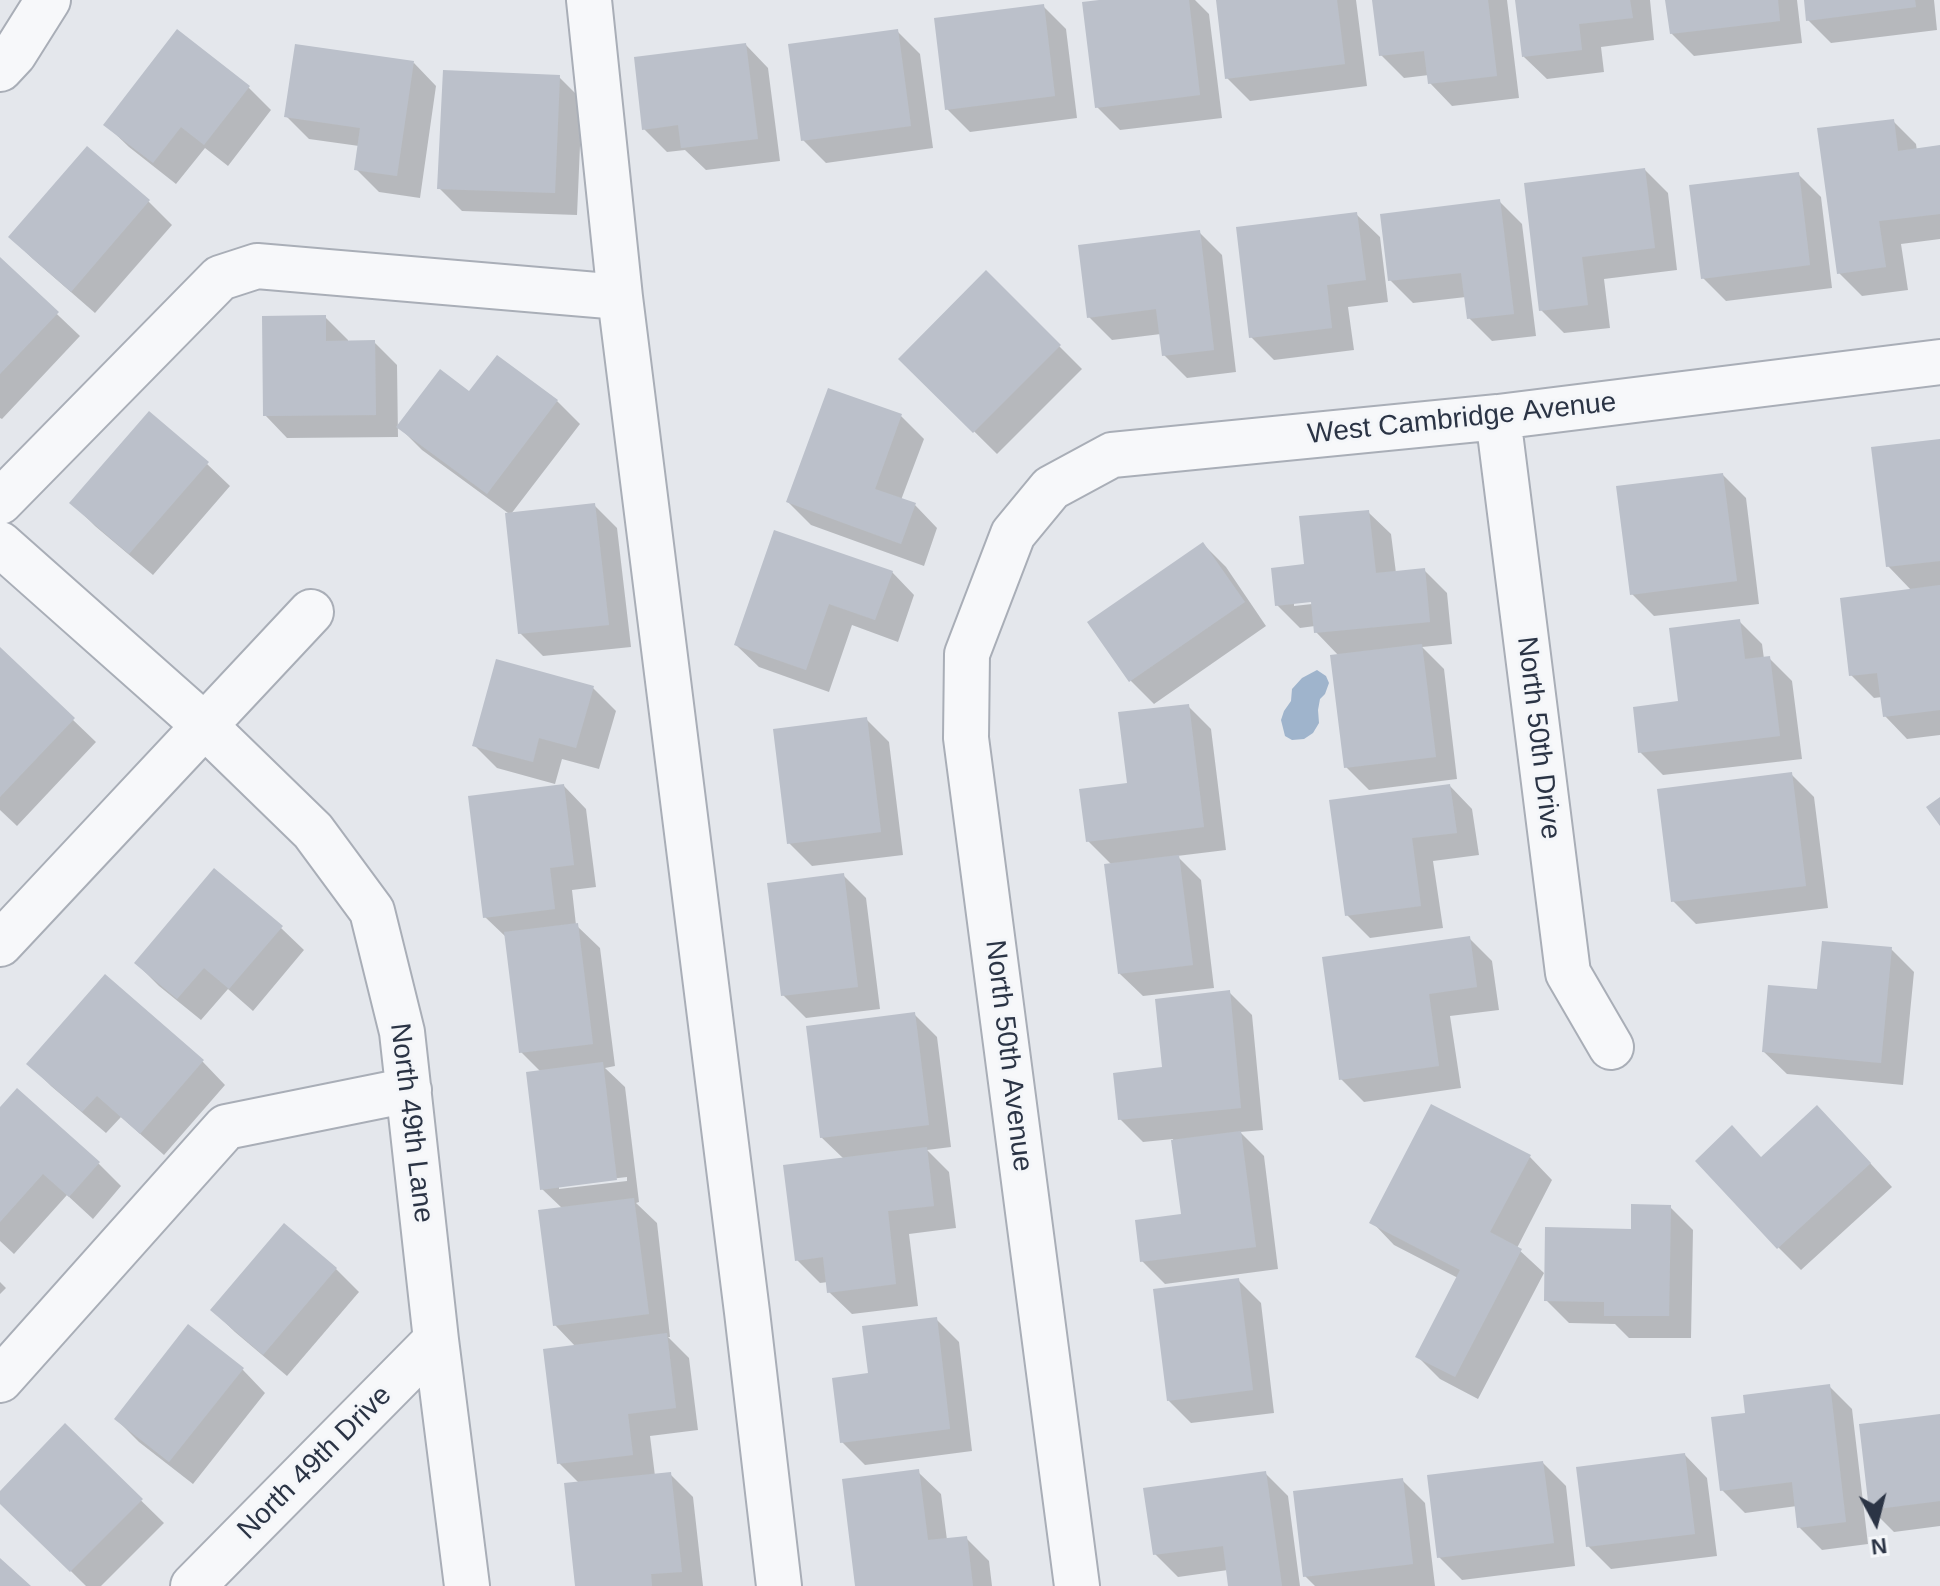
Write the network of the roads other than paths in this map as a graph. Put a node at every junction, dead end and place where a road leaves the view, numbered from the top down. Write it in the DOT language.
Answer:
graph roads {
  1 [pos="48,0"];
  2 [pos="589,0"];
  3 [pos="0,69"];
  4 [pos="620,297"];
  5 [pos="1940,362"];
  6 [pos="1498,417"];
  7 [pos="0,502"];
  8 [pos="1013,534"];
  9 [pos="0,544"];
  10 [pos="311,612"];
  11 [pos="205,726"];
  12 [pos="0,944"];
  13 [pos="1611,1047"];
  14 [pos="409,1090"];
  15 [pos="436,1340"];
  16 [pos="0,1380"];
  17 [pos="193,1586"];
  18 [pos="467,1586"];
  19 [pos="779,1586"];
  20 [pos="1077,1586"];
  1 -- 3 [label="street"];
  2 -- 4 [label="street"];
  4 -- 7 [label="street"];
  4 -- 19 [label="street"];
  5 -- 6 [label="street, West Cambridge Avenue"];
  6 -- 8 [label="street, West Cambridge Avenue"];
  6 -- 13 [label="street, North 50th Drive"];
  8 -- 20 [label="street, North 50th Avenue"];
  9 -- 11 [label="street, North 49th Lane"];
  10 -- 11 [label="street"];
  11 -- 12 [label="street"];
  11 -- 14 [label="street, North 49th Lane"];
  14 -- 15 [label="street, North 49th Lane"];
  14 -- 16 [label="street"];
  15 -- 17 [label="street, North 49th Drive"];
  15 -- 18 [label="street, North 49th Lane"];
}
